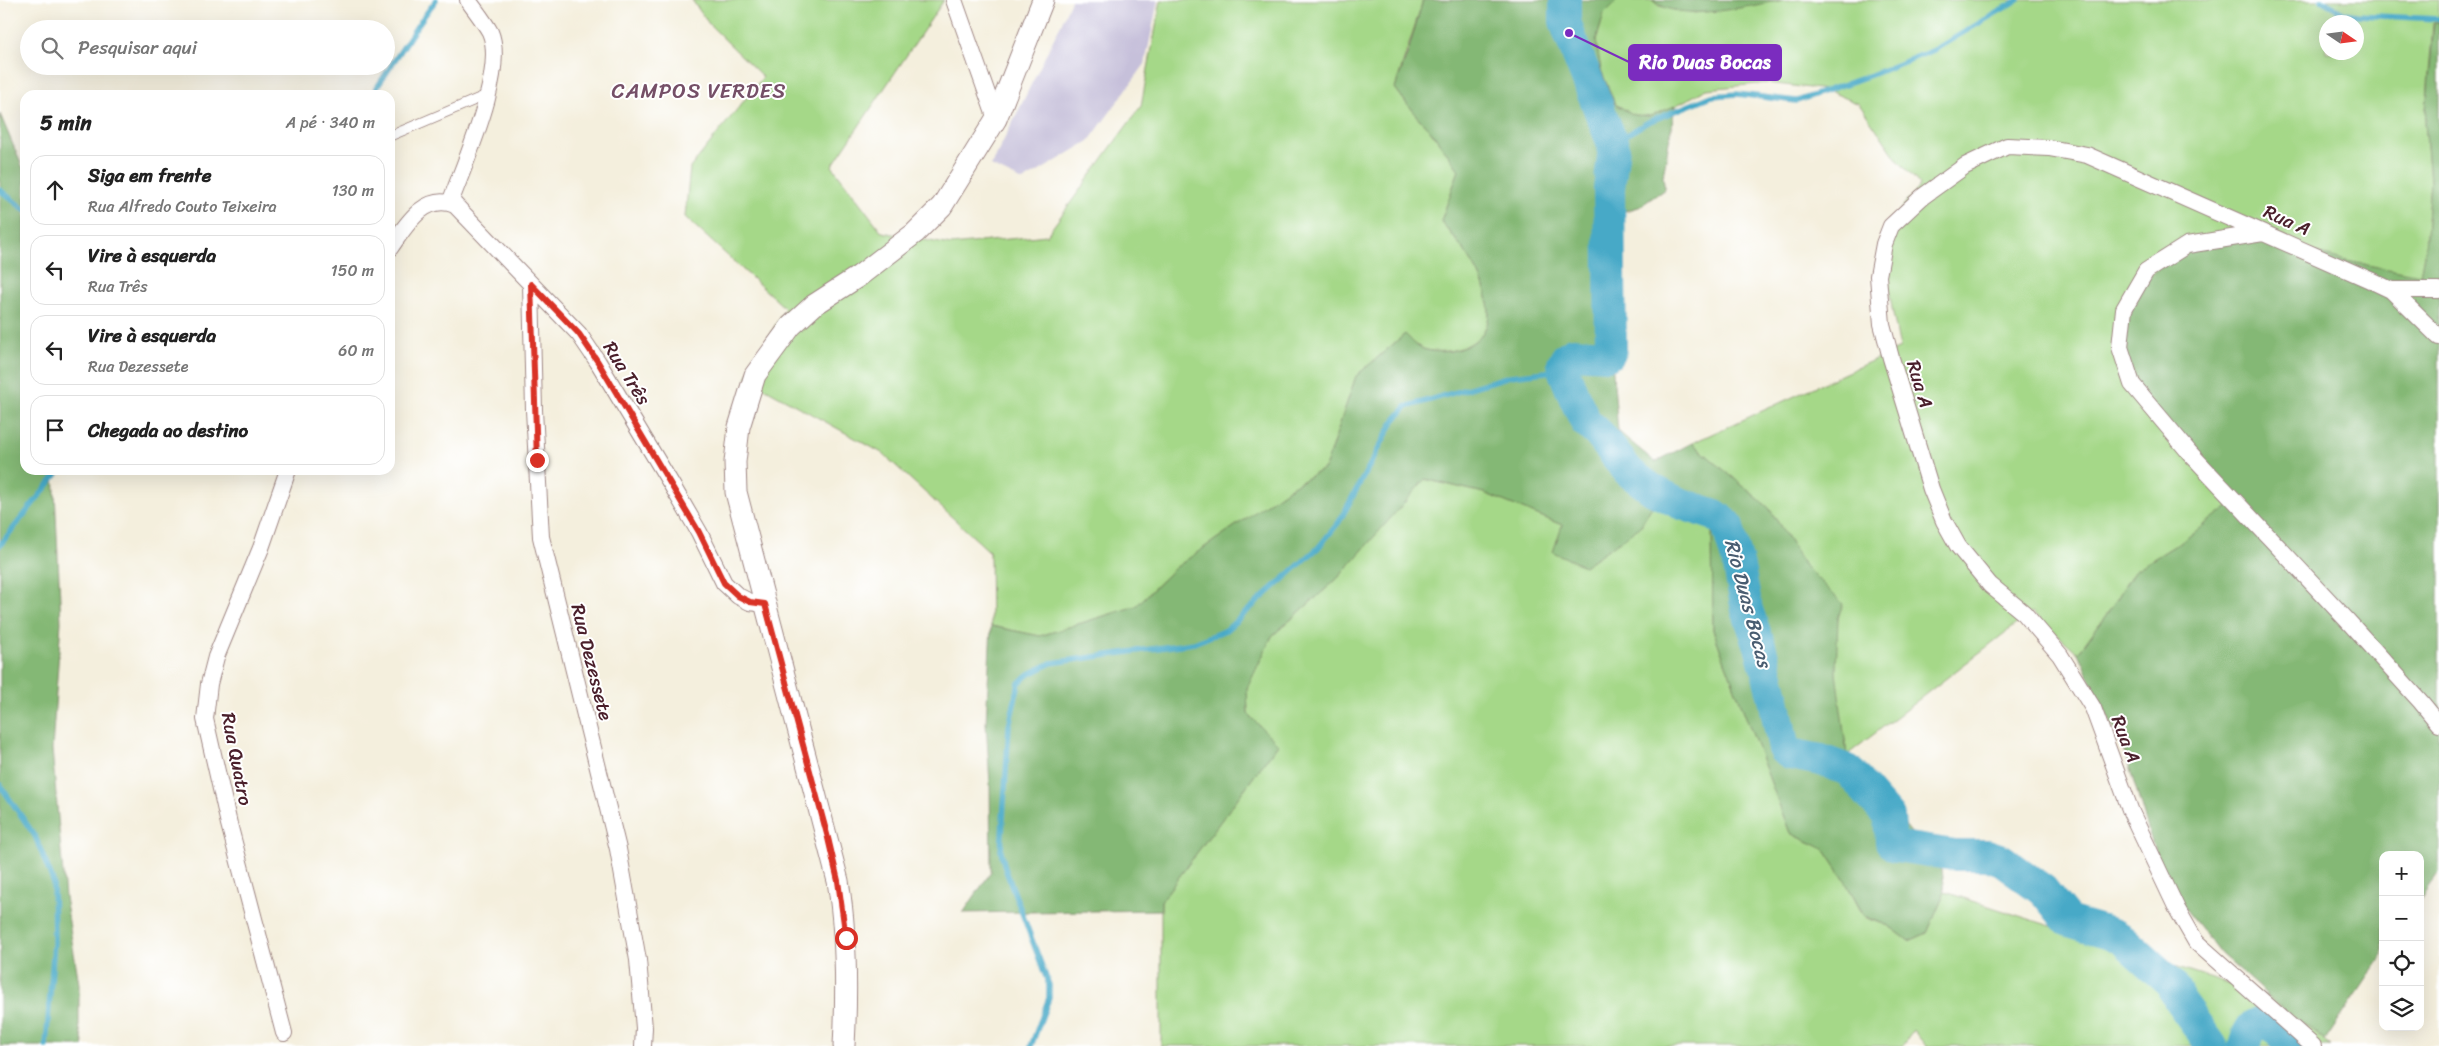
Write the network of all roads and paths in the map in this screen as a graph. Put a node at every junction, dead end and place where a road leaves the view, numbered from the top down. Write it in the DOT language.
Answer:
graph roads {
  1 [pos="468,0"];
  2 [pos="954,0"];
  3 [pos="1043,0"];
  4 [pos="489,94"];
  5 [pos="996,119"];
  6 [pos="395,134"];
  7 [pos="450,203"];
  8 [pos="2266,233"];
  9 [pos="395,241"];
  10 [pos="531,284"];
  11 [pos="2391,290"];
  12 [pos="2439,290"];
  13 [pos="2439,337"];
  14 [pos="286,475"];
  15 [pos="765,604"];
  16 [pos="2439,724"];
  17 [pos="284,1033"];
  18 [pos="643,1046"];
  19 [pos="844,1046"];
  20 [pos="2313,1046"];
  1 -- 4 [label="street"];
  2 -- 5 [label="street"];
  3 -- 5 [label="street"];
  4 -- 6 [label="lane"];
  4 -- 7 [label="street"];
  5 -- 15 [label="street"];
  7 -- 9 [label="street"];
  7 -- 10 [label="street, Rua Três"];
  8 -- 11 [label="street, Rua A"];
  8 -- 16 [label="street"];
  8 -- 20 [label="street, Rua A"];
  10 -- 15 [label="street, Rua Três"];
  10 -- 18 [label="street, Rua Dezessete"];
  11 -- 12 [label="street"];
  11 -- 13 [label="street, Rua A"];
  14 -- 17 [label="street, Rua Quatro"];
  15 -- 19 [label="street"];
}
